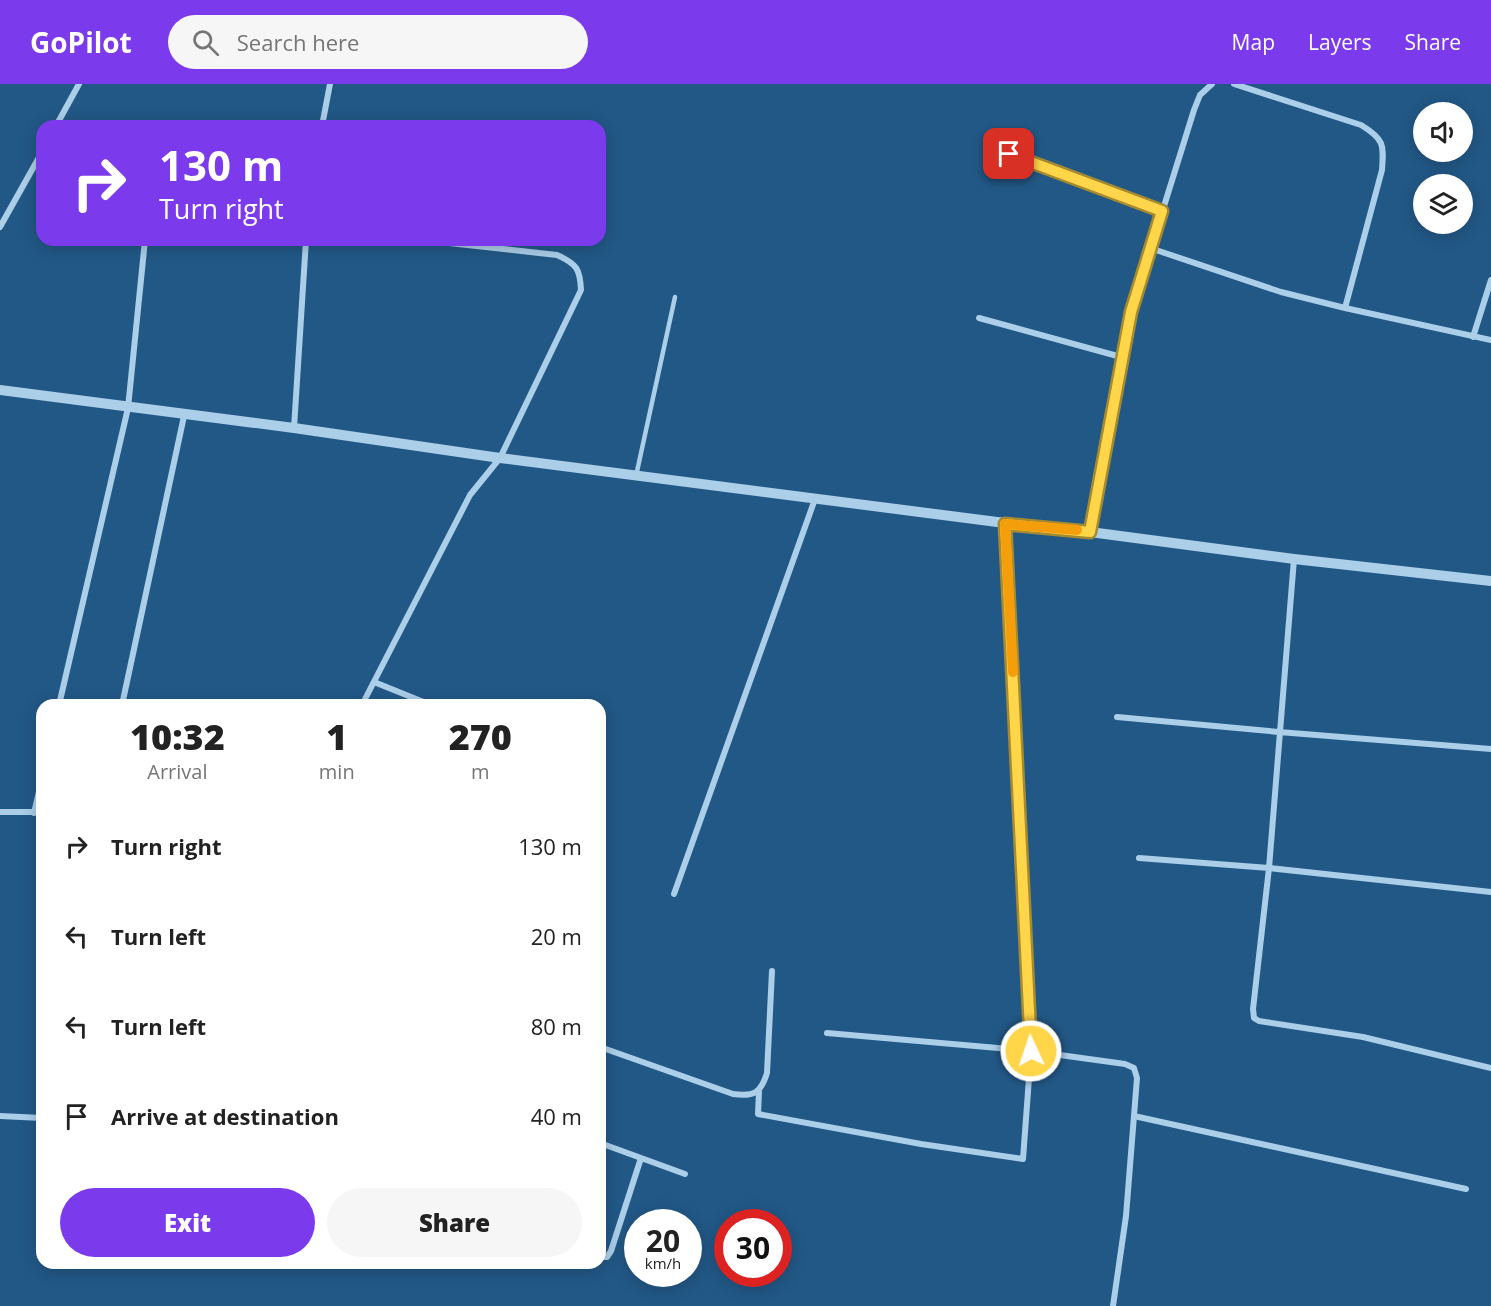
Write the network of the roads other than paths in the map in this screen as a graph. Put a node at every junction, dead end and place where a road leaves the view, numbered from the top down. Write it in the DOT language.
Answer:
graph roads {
  1 [pos="79,84"];
  2 [pos="330,84"];
  3 [pos="1212,84"];
  4 [pos="1234,84"];
  5 [pos="59,120"];
  6 [pos="323,120"];
  7 [pos="1009,154"];
  8 [pos="36,163"];
  9 [pos="1162,211"];
  10 [pos="0,227"];
  11 [pos="144,246"];
  12 [pos="306,246"];
  13 [pos="476,246"];
  14 [pos="1150,248"];
  15 [pos="1491,280"];
  16 [pos="675,297"];
  17 [pos="1345,308"];
  18 [pos="979,318"];
  19 [pos="1473,337"];
  20 [pos="1491,340"];
  21 [pos="1121,357"];
  22 [pos="0,390"];
  23 [pos="128,408"];
  24 [pos="184,416"];
  25 [pos="294,428"];
  26 [pos="500,458"];
  27 [pos="636,476"];
  28 [pos="815,499"];
  29 [pos="1005,524"];
  30 [pos="1090,532"];
  31 [pos="1294,559"];
  32 [pos="1491,581"];
  33 [pos="374,682"];
  34 [pos="60,699"];
  35 [pos="123,699"];
  36 [pos="365,699"];
  37 [pos="416,699"];
  38 [pos="1117,717"];
  39 [pos="1279,732"];
  40 [pos="1491,749"];
  41 [pos="36,804"];
  42 [pos="0,812"];
  43 [pos="34,813"];
  44 [pos="1139,858"];
  45 [pos="1269,868"];
  46 [pos="1491,892"];
  47 [pos="674,894"];
  48 [pos="772,971"];
  49 [pos="827,1033"];
  50 [pos="606,1049"];
  51 [pos="1031,1051"];
  52 [pos="1491,1068"];
  53 [pos="759,1092"];
  54 [pos="0,1116"];
  55 [pos="1134,1116"];
  56 [pos="36,1118"];
  57 [pos="606,1145"];
  58 [pos="642,1158"];
  59 [pos="685,1174"];
  60 [pos="1466,1189"];
  61 [pos="606,1257"];
  62 [pos="1113,1306"];
  1 -- 5 [label="street"];
  2 -- 6 [label="street"];
  3 -- 9 [label="street"];
  4 -- 17 [label="street"];
  7 -- 9 [label="street"];
  8 -- 10 [label="street"];
  9 -- 14 [label="street"];
  11 -- 23 [label="street"];
  12 -- 25 [label="street"];
  13 -- 26 [label="street"];
  14 -- 17 [label="street"];
  14 -- 21 [label="street"];
  15 -- 19 [label="street"];
  16 -- 27 [label="lane"];
  17 -- 19 [label="street"];
  18 -- 21 [label="street"];
  19 -- 20 [label="street"];
  21 -- 30 [label="street"];
  22 -- 23 [label="street"];
  23 -- 24 [label="street"];
  23 -- 34 [label="street"];
  24 -- 25 [label="street"];
  24 -- 35 [label="street"];
  25 -- 26 [label="street"];
  26 -- 27 [label="street"];
  26 -- 33 [label="street"];
  27 -- 28 [label="street"];
  28 -- 29 [label="street"];
  28 -- 47 [label="street"];
  29 -- 30 [label="street"];
  29 -- 51 [label="street"];
  30 -- 31 [label="street"];
  31 -- 32 [label="street"];
  31 -- 39 [label="street"];
  33 -- 36 [label="street"];
  33 -- 37 [label="street"];
  38 -- 39 [label="street"];
  39 -- 40 [label="street"];
  39 -- 45 [label="street"];
  41 -- 43 [label="street"];
  42 -- 43 [label="street"];
  44 -- 45 [label="street"];
  45 -- 46 [label="street"];
  45 -- 52 [label="street"];
  48 -- 53 [label="street"];
  49 -- 51 [label="street"];
  50 -- 53 [label="street"];
  51 -- 53 [label="street"];
  51 -- 55 [label="street"];
  54 -- 56 [label="street"];
  55 -- 60 [label="street"];
  55 -- 62 [label="street"];
  57 -- 58 [label="street"];
  58 -- 59 [label="street"];
  58 -- 61 [label="street"];
}
